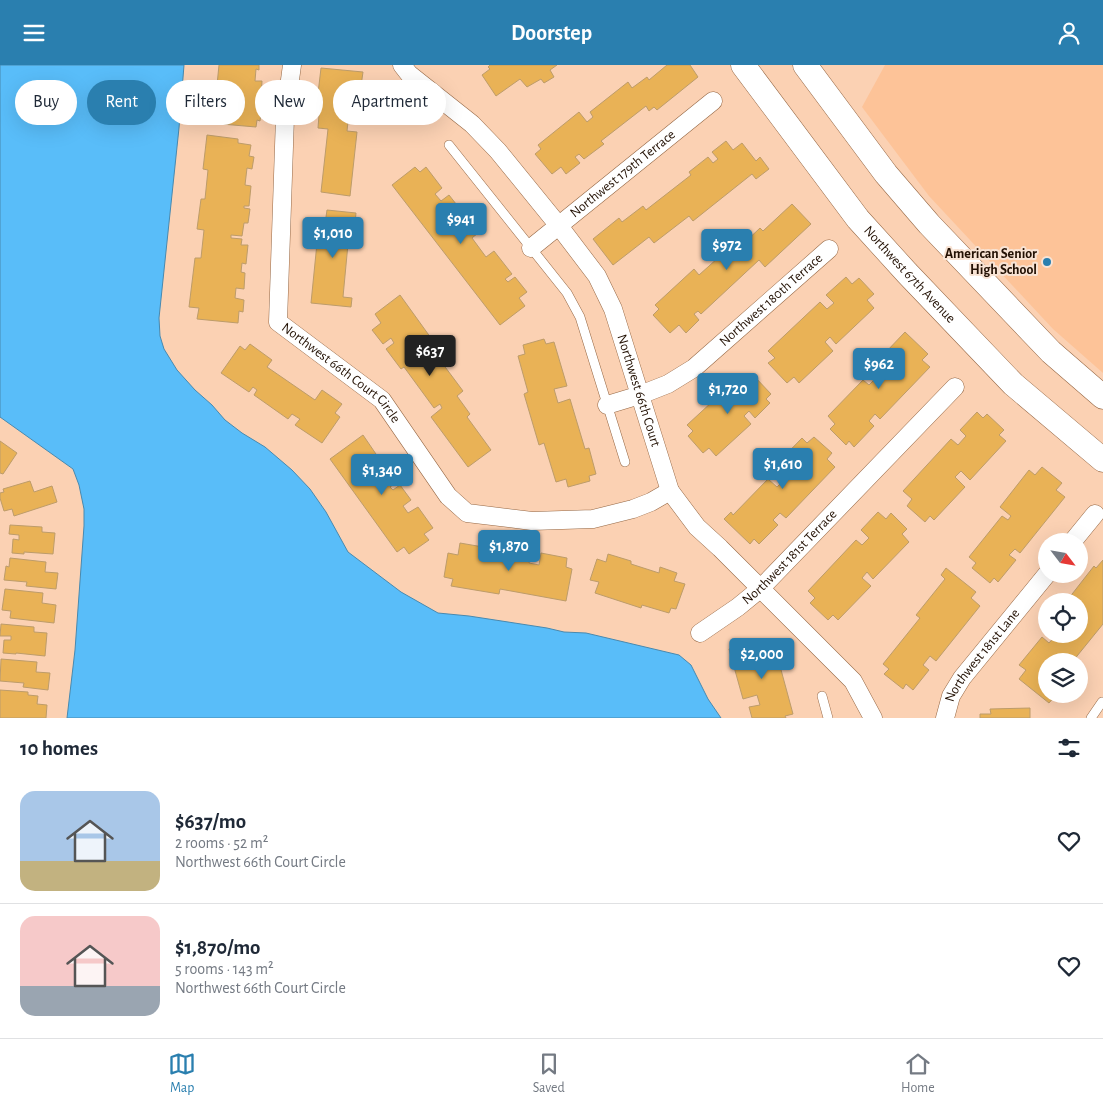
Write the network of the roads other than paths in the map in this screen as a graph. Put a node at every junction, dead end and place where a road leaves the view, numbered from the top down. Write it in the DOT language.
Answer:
graph roads {
  1 [pos="292,65"];
  2 [pos="743,65"];
  3 [pos="805,65"];
  4 [pos="411,68"];
  5 [pos="712,101"];
  6 [pos="449,145"];
  7 [pos="559,226"];
  8 [pos="531,248"];
  9 [pos="829,249"];
  10 [pos="955,387"];
  11 [pos="640,395"];
  12 [pos="1103,397"];
  13 [pos="606,405"];
  14 [pos="1103,460"];
  15 [pos="625,462"];
  16 [pos="670,491"];
  17 [pos="1095,514"];
  18 [pos="1080,533"];
  19 [pos="1040,583"];
  20 [pos="760,589"];
  21 [pos="700,633"];
  22 [pos="822,696"];
  23 [pos="1103,703"];
  24 [pos="828,718"];
  25 [pos="873,718"];
  26 [pos="944,718"];
  27 [pos="1091,718"];
  1 -- 16 [label="street, Northwest 66th Court Circle"];
  2 -- 14 [label="main road, Northwest 67th Avenue"];
  3 -- 12 [label="main road"];
  4 -- 7 [label="street, Northwest 66th Court"];
  5 -- 7 [label="street, Northwest 179th Terrace"];
  6 -- 8 [label="lane"];
  7 -- 8 [label="street, Northwest 179th Terrace"];
  7 -- 11 [label="street, Northwest 66th Court"];
  8 -- 13 [label="lane"];
  9 -- 11 [label="street, Northwest 180th Terrace"];
  10 -- 20 [label="street, Northwest 181st Terrace"];
  11 -- 13 [label="street, Northwest 180th Terrace"];
  11 -- 16 [label="street, Northwest 66th Court"];
  13 -- 15 [label="lane"];
  16 -- 20 [label="street, Northwest 66th Court"];
  17 -- 18 [label="street"];
  19 -- 26 [label="street, Northwest 181st Lane"];
  20 -- 21 [label="street, Northwest 181st Terrace"];
  20 -- 25 [label="street, Northwest 66th Court"];
  22 -- 24 [label="lane"];
  23 -- 27 [label="lane"];
}
